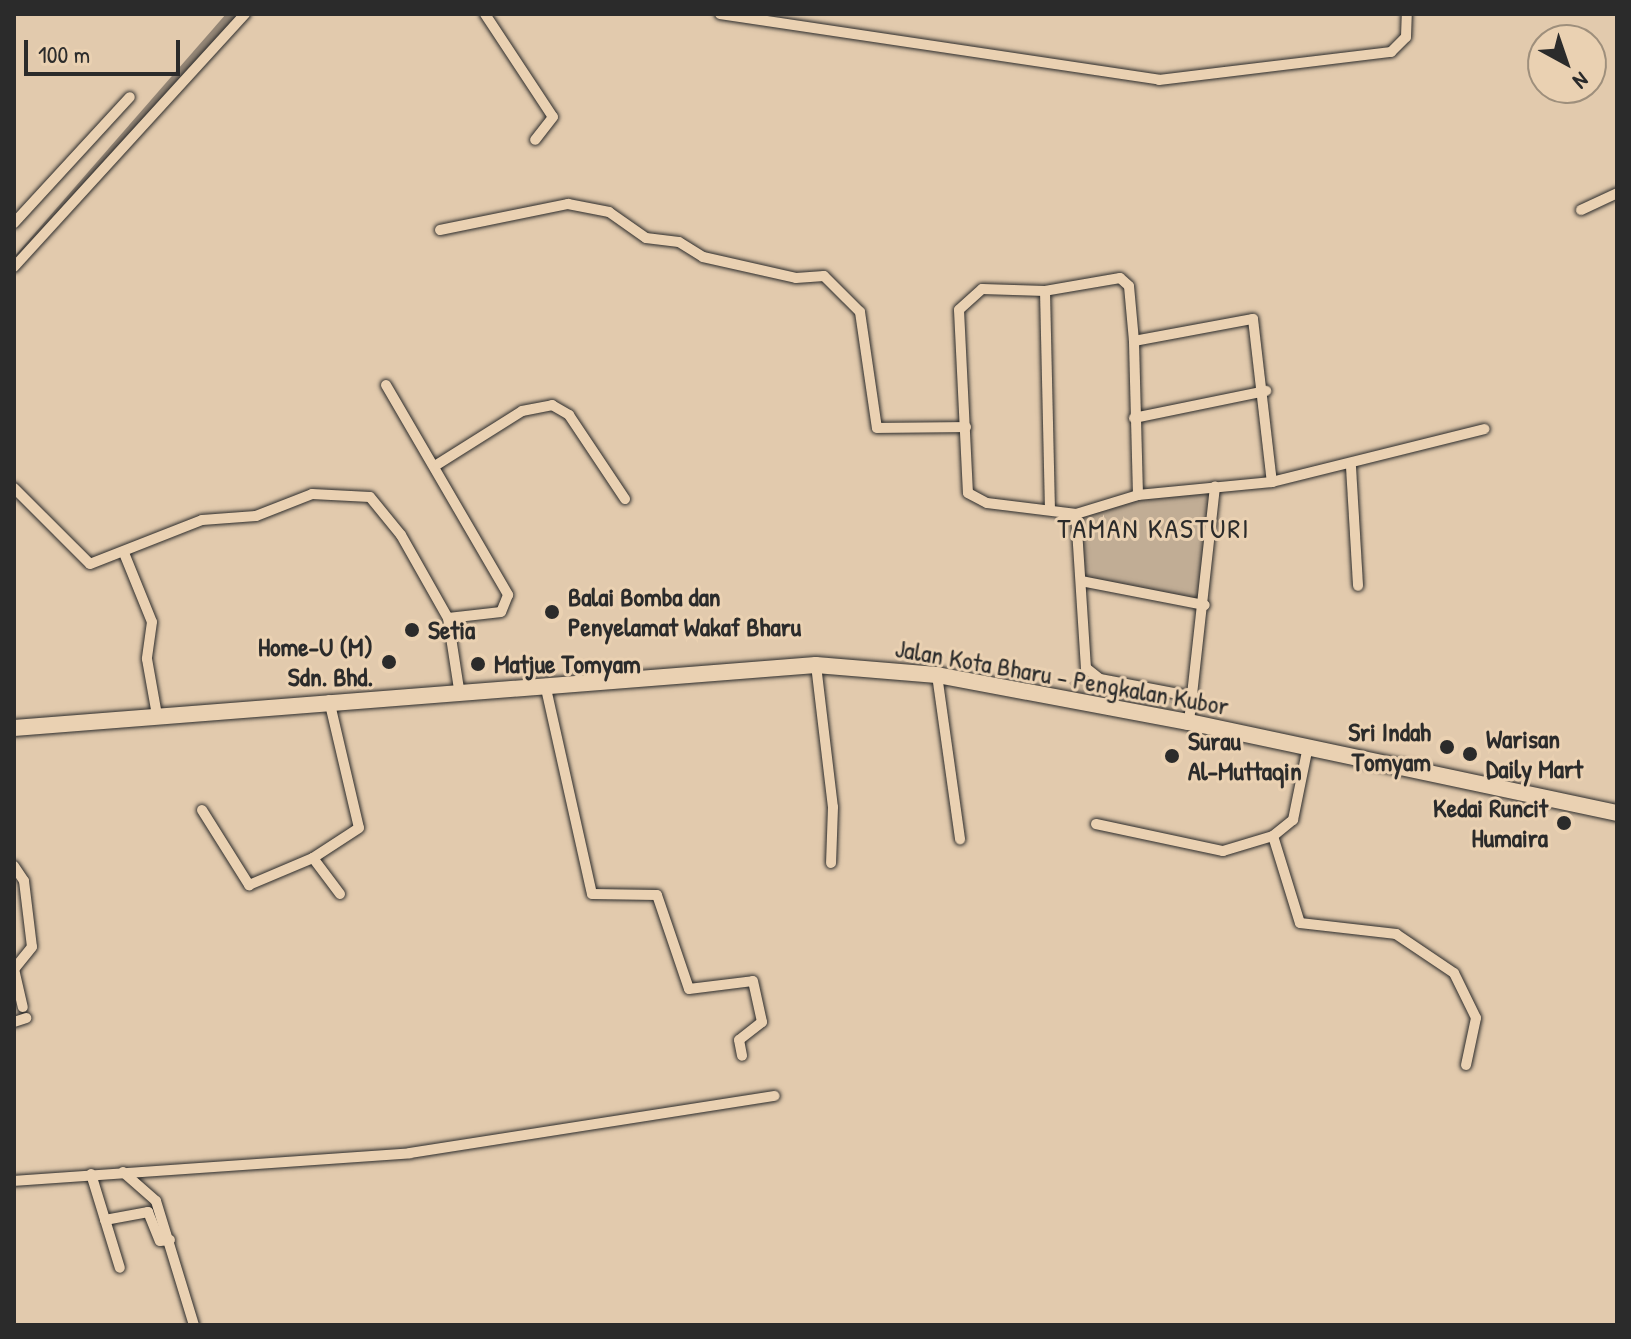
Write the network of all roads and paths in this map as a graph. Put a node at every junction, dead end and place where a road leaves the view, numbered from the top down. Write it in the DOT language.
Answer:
graph roads {
  1 [pos="245,14"];
  2 [pos="485,14"];
  3 [pos="720,14"];
  4 [pos="1407,14"];
  5 [pos="130,97"];
  6 [pos="535,140"];
  7 [pos="1617,193"];
  8 [pos="1581,210"];
  9 [pos="14,223"];
  10 [pos="440,230"];
  11 [pos="14,267"];
  12 [pos="1045,291"];
  13 [pos="1134,341"];
  14 [pos="386,385"];
  15 [pos="1266,391"];
  16 [pos="1134,418"];
  17 [pos="966,427"];
  18 [pos="1484,429"];
  19 [pos="438,464"];
  20 [pos="1351,467"];
  21 [pos="1272,482"];
  22 [pos="1215,486"];
  23 [pos="14,488"];
  24 [pos="1138,495"];
  25 [pos="625,499"];
  26 [pos="1050,509"];
  27 [pos="1076,514"];
  28 [pos="124,553"];
  29 [pos="1081,581"];
  30 [pos="1358,586"];
  31 [pos="1205,605"];
  32 [pos="448,618"];
  33 [pos="816,665"];
  34 [pos="937,675"];
  35 [pos="545,682"];
  36 [pos="459,689"];
  37 [pos="1194,697"];
  38 [pos="329,700"];
  39 [pos="157,715"];
  40 [pos="1189,722"];
  41 [pos="14,728"];
  42 [pos="1308,746"];
  43 [pos="202,810"];
  44 [pos="1617,813"];
  45 [pos="1096,824"];
  46 [pos="1273,836"];
  47 [pos="960,839"];
  48 [pos="313,858"];
  49 [pos="831,863"];
  50 [pos="14,866"];
  51 [pos="340,894"];
  52 [pos="14,1022"];
  53 [pos="742,1056"];
  54 [pos="1466,1065"];
  55 [pos="775,1096"];
  56 [pos="122,1171"];
  57 [pos="91,1174"];
  58 [pos="14,1181"];
  59 [pos="105,1220"];
  60 [pos="170,1240"];
  61 [pos="120,1268"];
  62 [pos="194,1325"];
  1 -- 11 [label="street"];
  2 -- 6 [label="street"];
  3 -- 4 [label="street"];
  5 -- 9 [label="street"];
  7 -- 8 [label="street"];
  10 -- 17 [label="street"];
  12 -- 13 [label="street"];
  12 -- 17 [label="street"];
  12 -- 26 [label="street"];
  13 -- 15 [label="street"];
  13 -- 16 [label="street"];
  14 -- 19 [label="street"];
  15 -- 16 [label="street"];
  15 -- 21 [label="street"];
  16 -- 24 [label="street"];
  17 -- 26 [label="street"];
  18 -- 20 [label="street"];
  19 -- 25 [label="street"];
  19 -- 32 [label="street"];
  20 -- 21 [label="street"];
  20 -- 30 [label="street"];
  21 -- 22 [label="street"];
  22 -- 24 [label="street"];
  22 -- 31 [label="street"];
  23 -- 28 [label="street"];
  24 -- 27 [label="street"];
  26 -- 27 [label="street"];
  27 -- 29 [label="street"];
  28 -- 32 [label="street"];
  28 -- 39 [label="street"];
  29 -- 31 [label="street"];
  29 -- 37 [label="street"];
  31 -- 37 [label="street"];
  32 -- 36 [label="street"];
  33 -- 34 [label="main road, Jalan Kota Bharu - Pengkalan Kubor"];
  33 -- 35 [label="main road, Jalan Kota Bharu - Pengkalan Kubor"];
  33 -- 49 [label="street"];
  34 -- 40 [label="main road, Jalan Kota Bharu - Pengkalan Kubor"];
  34 -- 47 [label="street"];
  35 -- 36 [label="main road, Jalan Kota Bharu - Pengkalan Kubor"];
  35 -- 53 [label="street"];
  36 -- 38 [label="main road, Jalan Kota Bharu - Pengkalan Kubor"];
  37 -- 40 [label="street"];
  38 -- 39 [label="main road, Jalan Kota Bharu - Pengkalan Kubor"];
  38 -- 48 [label="street"];
  39 -- 41 [label="main road, Jalan Kota Bharu - Pengkalan Kubor"];
  40 -- 42 [label="main road, Jalan Kota Bharu - Pengkalan Kubor"];
  42 -- 44 [label="main road, Jalan Kota Bharu - Pengkalan Kubor"];
  42 -- 46 [label="street"];
  43 -- 48 [label="street"];
  45 -- 46 [label="street"];
  46 -- 54 [label="street"];
  48 -- 51 [label="street"];
  50 -- 52 [label="street"];
  55 -- 56 [label="street"];
  56 -- 57 [label="street"];
  56 -- 60 [label="street"];
  57 -- 58 [label="street"];
  57 -- 59 [label="street"];
  59 -- 60 [label="street"];
  59 -- 61 [label="street"];
  60 -- 62 [label="street"];
}
